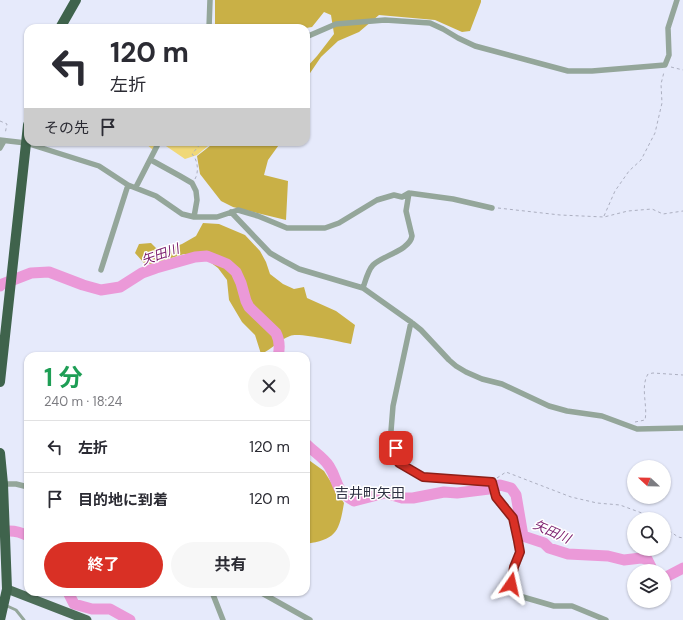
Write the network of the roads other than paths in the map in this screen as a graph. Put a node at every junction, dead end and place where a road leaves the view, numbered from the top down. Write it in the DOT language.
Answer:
graph roads {
  1 [pos="76,0"];
  2 [pos="210,0"];
  3 [pos="677,0"];
  4 [pos="62,24"];
  5 [pos="209,24"];
  6 [pos="310,35"];
  7 [pos="2,140"];
  8 [pos="24,143"];
  9 [pos="26,146"];
  10 [pos="36,146"];
  11 [pos="157,146"];
  12 [pos="0,148"];
  13 [pos="150,160"];
  14 [pos="128,185"];
  15 [pos="136,187"];
  16 [pos="410,193"];
  17 [pos="492,208"];
  18 [pos="230,212"];
  19 [pos="194,217"];
  20 [pos="101,270"];
  21 [pos="362,288"];
  22 [pos="411,322"];
  23 [pos="0,382"];
  24 [pos="683,428"];
  25 [pos="0,458"];
  26 [pos="3,484"];
  27 [pos="24,485"];
  28 [pos="3,559"];
  29 [pos="7,589"];
  30 [pos="24,596"];
  31 [pos="25,596"];
  32 [pos="214,596"];
  33 [pos="267,596"];
  34 [pos="2,603"];
  35 [pos="0,620"];
  36 [pos="24,620"];
  37 [pos="87,620"];
  38 [pos="223,620"];
  39 [pos="310,620"];
  40 [pos="606,620"];
  1 -- 4 [label="highway"];
  2 -- 5 [label="street"];
  3 -- 6 [label="street"];
  7 -- 8 [label="street"];
  7 -- 12 [label="street"];
  9 -- 23 [label="highway"];
  10 -- 14 [label="street"];
  11 -- 13 [label="street"];
  13 -- 15 [label="street"];
  13 -- 19 [label="street"];
  14 -- 15 [label="street"];
  14 -- 20 [label="street"];
  15 -- 19 [label="street"];
  16 -- 17 [label="street"];
  16 -- 18 [label="street"];
  16 -- 21 [label="street"];
  18 -- 19 [label="street"];
  18 -- 21 [label="street"];
  21 -- 22 [label="street"];
  22 -- 24 [label="street"];
  22 -- 40 [label="street"];
  25 -- 26 [label="highway"];
  26 -- 27 [label="street"];
  26 -- 28 [label="highway"];
  28 -- 29 [label="highway"];
  29 -- 30 [label="main road"];
  29 -- 34 [label="highway"];
  31 -- 37 [label="main road"];
  32 -- 38 [label="street"];
  33 -- 39 [label="street"];
  34 -- 35 [label="highway"];
  34 -- 36 [label="lane"];
}
